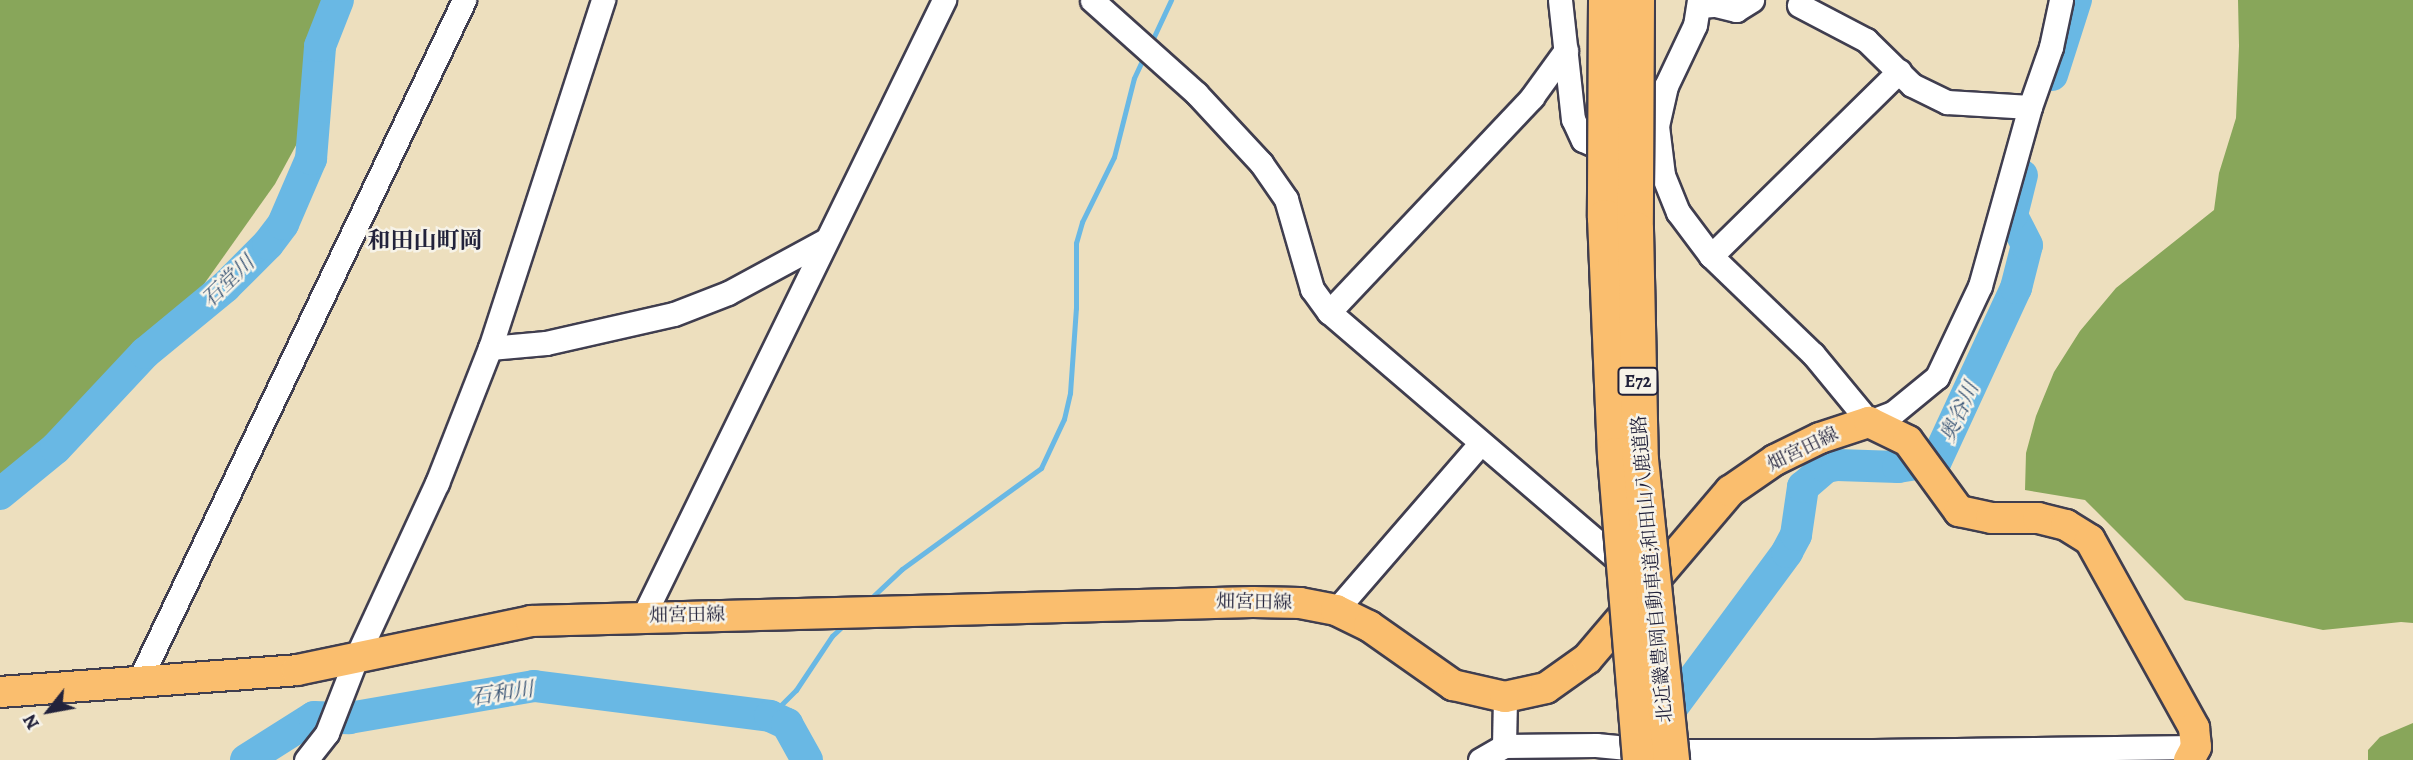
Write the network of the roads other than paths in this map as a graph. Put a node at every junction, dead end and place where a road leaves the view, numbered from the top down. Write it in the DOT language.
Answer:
graph roads {
  1 [pos="464,0"];
  2 [pos="603,0"];
  3 [pos="944,0"];
  4 [pos="1092,0"];
  5 [pos="1560,0"];
  6 [pos="1606,0"];
  7 [pos="1636,0"];
  8 [pos="1752,0"];
  9 [pos="2061,0"];
  10 [pos="1700,3"];
  11 [pos="1799,5"];
  12 [pos="1566,50"];
  13 [pos="1899,71"];
  14 [pos="2030,107"];
  15 [pos="1663,174"];
  16 [pos="824,242"];
  17 [pos="1711,256"];
  18 [pos="1329,312"];
  19 [pos="490,348"];
  20 [pos="1870,422"];
  21 [pos="1480,444"];
  22 [pos="1650,587"];
  23 [pos="1336,610"];
  24 [pos="643,617"];
  25 [pos="357,656"];
  26 [pos="138,683"];
  27 [pos="0,692"];
  28 [pos="1505,697"];
  29 [pos="1504,746"];
  30 [pos="2193,753"];
  31 [pos="306,760"];
  32 [pos="1480,760"];
  33 [pos="1640,760"];
  34 [pos="1671,760"];
  1 -- 26 [label="street"];
  2 -- 19 [label="street"];
  3 -- 16 [label="street"];
  4 -- 18 [label="street"];
  5 -- 12 [label="street"];
  6 -- 33 [label="highway, 北近畿豊岡自動車道;和田山八鹿道路 / E72, bridge"];
  7 -- 34 [label="highway, 北近畿豊岡自動車道;和田山八鹿道路 / E72, bridge"];
  8 -- 10 [label="street"];
  9 -- 14 [label="street"];
  10 -- 15 [label="street"];
  11 -- 13 [label="street"];
  12 -- 15 [label="street"];
  12 -- 18 [label="street"];
  13 -- 14 [label="street"];
  13 -- 17 [label="street"];
  14 -- 20 [label="street"];
  15 -- 17 [label="street"];
  16 -- 19 [label="street"];
  16 -- 24 [label="street"];
  17 -- 20 [label="street"];
  18 -- 21 [label="street"];
  19 -- 25 [label="street"];
  20 -- 22 [label="main road, 畑宮田線"];
  20 -- 30 [label="main road"];
  21 -- 22 [label="street"];
  21 -- 23 [label="street"];
  22 -- 28 [label="main road, 畑宮田線"];
  23 -- 24 [label="main road, 畑宮田線"];
  23 -- 28 [label="main road, 畑宮田線"];
  24 -- 25 [label="main road, 畑宮田線"];
  25 -- 26 [label="main road, 畑宮田線"];
  25 -- 31 [label="street"];
  26 -- 27 [label="main road, 畑宮田線"];
  28 -- 29 [label="street"];
  29 -- 30 [label="street"];
  29 -- 32 [label="street"];
}
